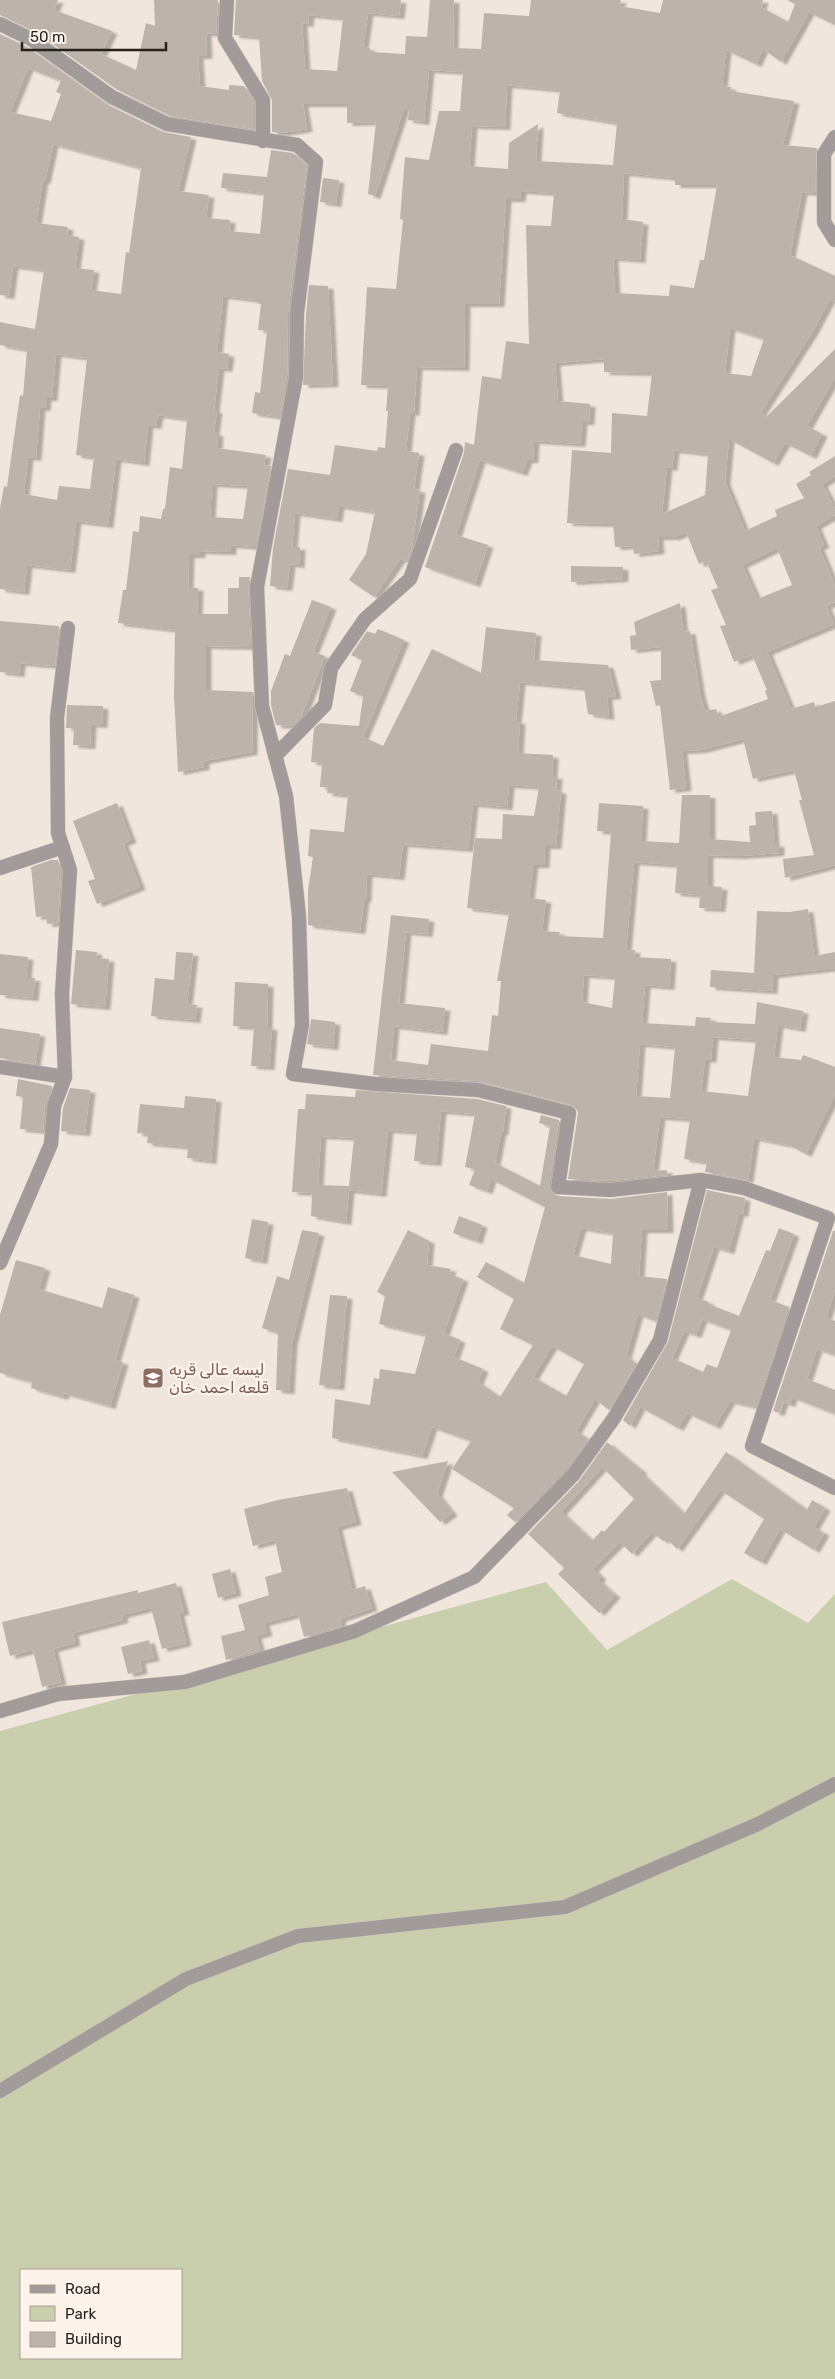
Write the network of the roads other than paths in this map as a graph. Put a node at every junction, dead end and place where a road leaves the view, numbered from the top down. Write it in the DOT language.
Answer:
graph roads {
  1 [pos="227,0"];
  2 [pos="0,24"];
  3 [pos="835,137"];
  4 [pos="263,141"];
  5 [pos="835,240"];
  6 [pos="456,450"];
  7 [pos="68,628"];
  8 [pos="275,756"];
  9 [pos="63,847"];
  10 [pos="0,868"];
  11 [pos="0,1067"];
  12 [pos="65,1077"];
  13 [pos="701,1180"];
  14 [pos="0,1263"];
  15 [pos="835,1488"];
  16 [pos="0,1711"];
  17 [pos="835,1784"];
  18 [pos="0,2091"];
  1 -- 4 [label="street"];
  2 -- 4 [label="street"];
  3 -- 5 [label="street"];
  4 -- 8 [label="street"];
  6 -- 8 [label="street"];
  7 -- 9 [label="street"];
  8 -- 13 [label="street"];
  9 -- 10 [label="street"];
  9 -- 12 [label="street"];
  11 -- 12 [label="street"];
  12 -- 14 [label="street"];
  13 -- 15 [label="street"];
  13 -- 16 [label="street"];
  17 -- 18 [label="street"];
}
